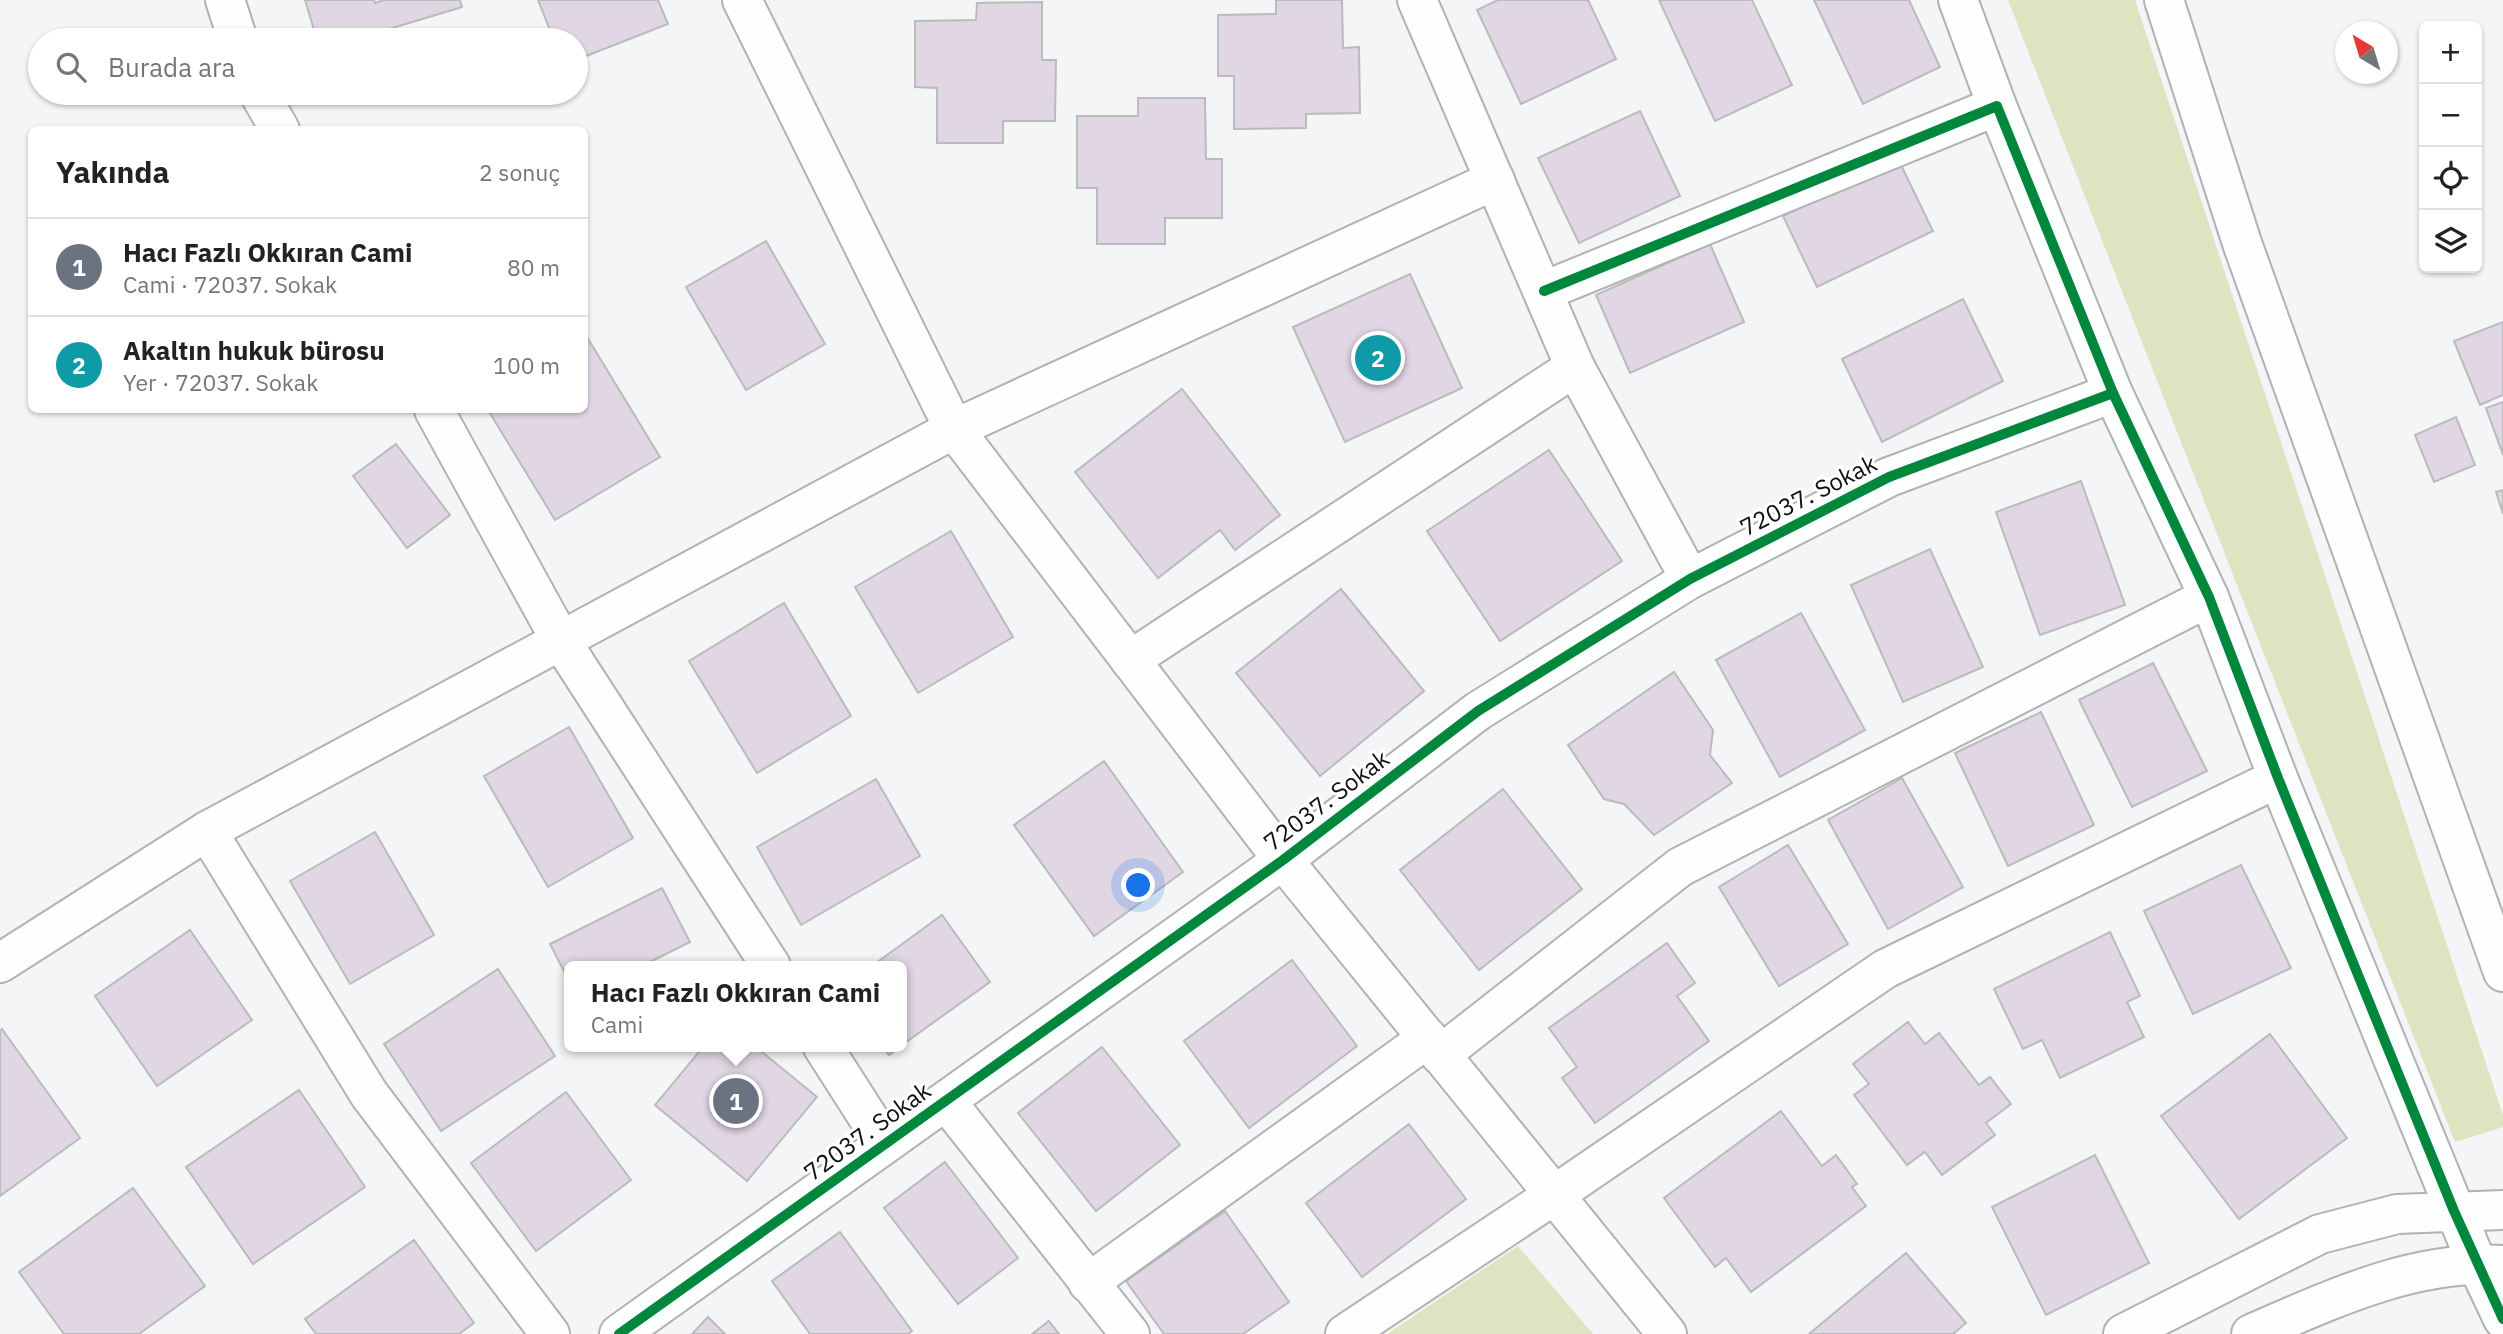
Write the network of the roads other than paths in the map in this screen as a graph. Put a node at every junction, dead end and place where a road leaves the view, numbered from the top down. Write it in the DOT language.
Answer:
graph roads {
  1 [pos="225,0"];
  2 [pos="742,0"];
  3 [pos="1417,0"];
  4 [pos="1958,0"];
  5 [pos="2164,0"];
  6 [pos="234,28"];
  7 [pos="266,105"];
  8 [pos="1997,106"];
  9 [pos="278,126"];
  10 [pos="1494,180"];
  11 [pos="1544,291"];
  12 [pos="1575,367"];
  13 [pos="2113,393"];
  14 [pos="435,413"];
  15 [pos="954,429"];
  16 [pos="1690,579"];
  17 [pos="2209,597"];
  18 [pos="561,641"];
  19 [pos="1130,660"];
  20 [pos="2278,778"];
  21 [pos="207,831"];
  22 [pos="1283,860"];
  23 [pos="768,961"];
  24 [pos="0,963"];
  25 [pos="2503,972"];
  26 [pos="1434,1047"];
  27 [pos="826,1052"];
  28 [pos="946,1101"];
  29 [pos="885,1144"];
  30 [pos="1554,1195"];
  31 [pos="2503,1210"];
  32 [pos="2454,1212"];
  33 [pos="2490,1265"];
  34 [pos="1088,1283"];
  35 [pos="2503,1319"];
  36 [pos="550,1334"];
  37 [pos="619,1334"];
  38 [pos="1130,1334"];
  39 [pos="1345,1334"];
  40 [pos="1667,1334"];
  41 [pos="2123,1334"];
  42 [pos="2251,1334"];
  1 -- 6 [label="street"];
  2 -- 15 [label="street"];
  3 -- 10 [label="street"];
  4 -- 8 [label="street"];
  5 -- 25 [label="street"];
  7 -- 9 [label="street"];
  8 -- 11 [label="street"];
  8 -- 13 [label="street"];
  10 -- 11 [label="street"];
  10 -- 15 [label="street"];
  11 -- 12 [label="street"];
  12 -- 16 [label="street"];
  12 -- 19 [label="street"];
  13 -- 16 [label="street, 72037. Sokak"];
  13 -- 17 [label="street"];
  14 -- 18 [label="street"];
  15 -- 18 [label="street"];
  15 -- 19 [label="street"];
  16 -- 22 [label="street, 72037. Sokak"];
  17 -- 20 [label="street"];
  17 -- 26 [label="street"];
  18 -- 21 [label="street"];
  18 -- 23 [label="street"];
  19 -- 22 [label="street"];
  20 -- 30 [label="street"];
  20 -- 32 [label="street"];
  21 -- 24 [label="street"];
  21 -- 36 [label="street"];
  22 -- 26 [label="street"];
  22 -- 28 [label="street, 72037. Sokak"];
  26 -- 30 [label="street"];
  26 -- 34 [label="street"];
  27 -- 29 [label="street"];
  28 -- 29 [label="street, 72037. Sokak"];
  28 -- 34 [label="street"];
  29 -- 37 [label="street, 72037. Sokak"];
  30 -- 39 [label="street"];
  30 -- 40 [label="street"];
  31 -- 32 [label="street"];
  32 -- 33 [label="street"];
  32 -- 41 [label="street"];
  33 -- 35 [label="street"];
  33 -- 42 [label="street"];
  34 -- 38 [label="street"];
}
